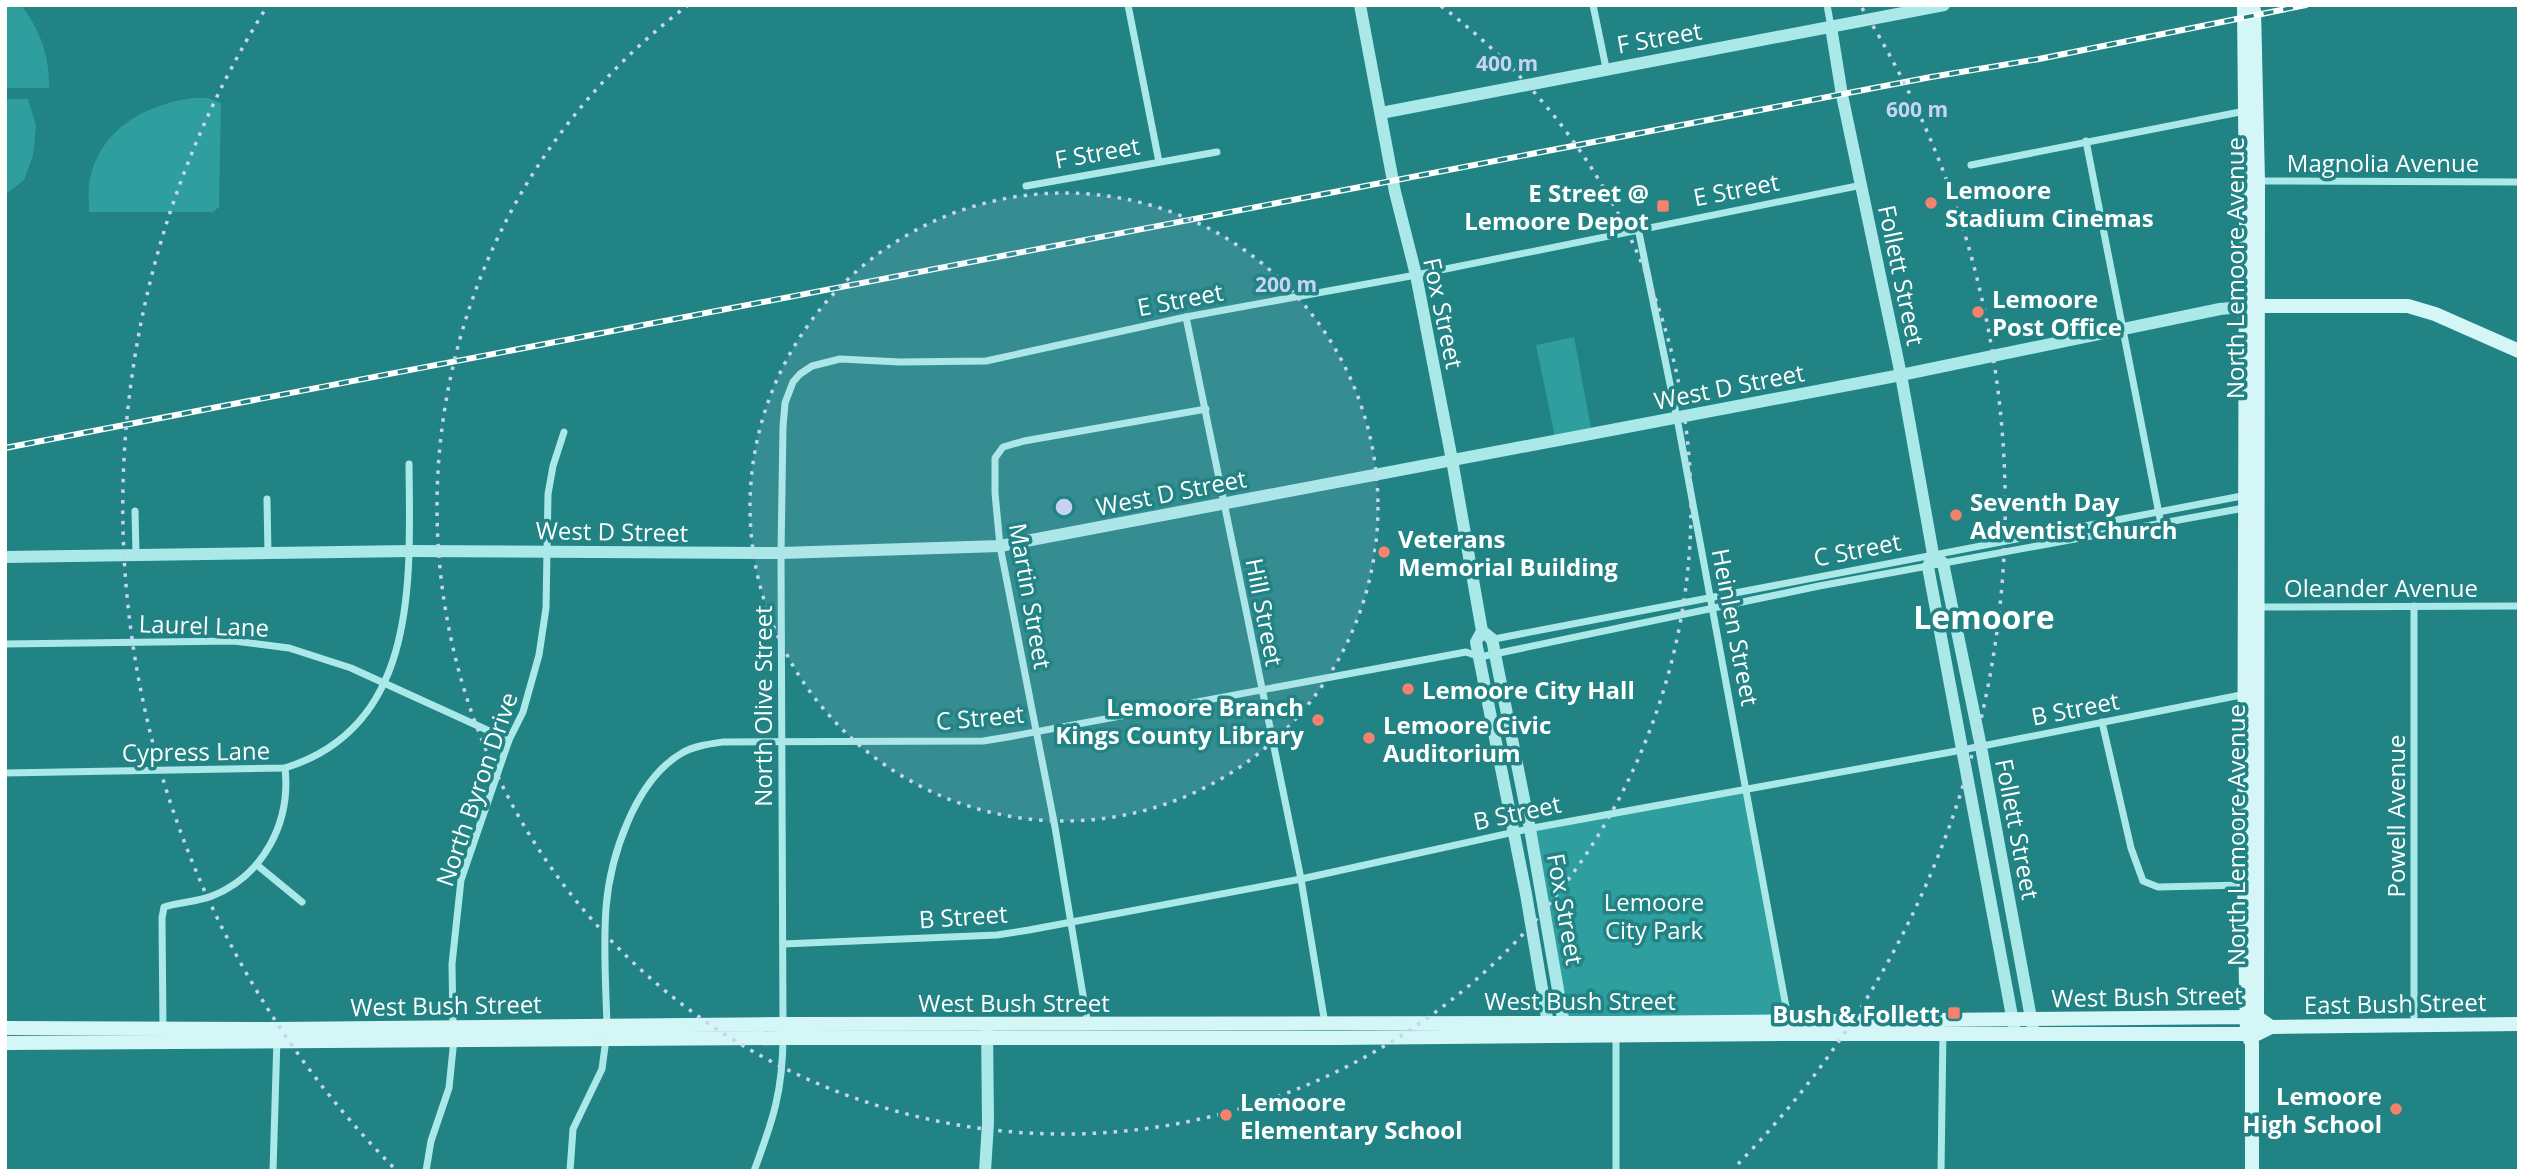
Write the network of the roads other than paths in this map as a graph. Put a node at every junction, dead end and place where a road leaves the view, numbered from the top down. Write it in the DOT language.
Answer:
graph roads {
  1 [pos="1128,5"];
  2 [pos="1360,5"];
  3 [pos="1593,5"];
  4 [pos="1827,5"];
  5 [pos="1944,5"];
  6 [pos="2244,5"];
  7 [pos="2254,5"];
  8 [pos="1831,27"];
  9 [pos="1606,68"];
  10 [pos="2251,110"];
  11 [pos="1381,113"];
  12 [pos="2086,141"];
  13 [pos="1217,152"];
  14 [pos="1159,162"];
  15 [pos="1971,165"];
  16 [pos="2252,181"];
  17 [pos="2519,182"];
  18 [pos="1862,185"];
  19 [pos="1026,186"];
  20 [pos="1639,228"];
  21 [pos="1416,275"];
  22 [pos="2251,306"];
  23 [pos="1186,317"];
  24 [pos="2123,330"];
  25 [pos="2519,351"];
  26 [pos="1901,375"];
  27 [pos="796,377"];
  28 [pos="1206,409"];
  29 [pos="1678,418"];
  30 [pos="564,432"];
  31 [pos="1452,460"];
  32 [pos="409,464"];
  33 [pos="267,499"];
  34 [pos="2251,501"];
  35 [pos="1224,503"];
  36 [pos="135,511"];
  37 [pos="2159,511"];
  38 [pos="2161,524"];
  39 [pos="1000,546"];
  40 [pos="410,551"];
  41 [pos="547,551"];
  42 [pos="781,553"];
  43 [pos="268,554"];
  44 [pos="136,555"];
  45 [pos="5,557"];
  46 [pos="1930,561"];
  47 [pos="1943,563"];
  48 [pos="1711,597"];
  49 [pos="2414,606"];
  50 [pos="2519,606"];
  51 [pos="2251,607"];
  52 [pos="1713,608"];
  53 [pos="5,644"];
  54 [pos="1480,644"];
  55 [pos="1495,654"];
  56 [pos="383,683"];
  57 [pos="1261,690"];
  58 [pos="2251,693"];
  59 [pos="2102,722"];
  60 [pos="1035,731"];
  61 [pos="509,740"];
  62 [pos="781,742"];
  63 [pos="1981,747"];
  64 [pos="1962,750"];
  65 [pos="285,768"];
  66 [pos="5,773"];
  67 [pos="1745,789"];
  68 [pos="1530,829"];
  69 [pos="1514,832"];
  70 [pos="257,865"];
  71 [pos="1301,879"];
  72 [pos="2251,885"];
  73 [pos="302,902"];
  74 [pos="1070,921"];
  75 [pos="783,944"];
  76 [pos="2252,1018"];
  77 [pos="1548,1024"];
  78 [pos="2519,1024"];
  79 [pos="2414,1026"];
  80 [pos="1791,1027"];
  81 [pos="2271,1027"];
  82 [pos="5,1028"];
  83 [pos="1943,1028"];
  84 [pos="2014,1028"];
  85 [pos="2033,1028"];
  86 [pos="1561,1030"];
  87 [pos="1616,1030"];
  88 [pos="783,1031"];
  89 [pos="1326,1031"];
  90 [pos="606,1032"];
  91 [pos="987,1032"];
  92 [pos="1090,1032"];
  93 [pos="454,1034"];
  94 [pos="163,1036"];
  95 [pos="276,1036"];
  96 [pos="2252,1037"];
  97 [pos="5,1043"];
  98 [pos="273,1171"];
  99 [pos="426,1171"];
  100 [pos="570,1171"];
  101 [pos="754,1171"];
  102 [pos="985,1171"];
  103 [pos="1616,1171"];
  104 [pos="1941,1171"];
  105 [pos="2252,1171"];
  1 -- 14 [label="street"];
  2 -- 11 [label="street, Fox Street"];
  3 -- 9 [label="street"];
  4 -- 8 [label="street, Follett Street"];
  5 -- 8 [label="street, F Street"];
  6 -- 10 [label="main road, North Lemoore Avenue"];
  7 -- 10 [label="main road, North Lemoore Avenue"];
  8 -- 9 [label="street, F Street"];
  8 -- 18 [label="street, Follett Street"];
  9 -- 11 [label="street, F Street"];
  10 -- 12 [label="street"];
  10 -- 16 [label="main road, North Lemoore Avenue"];
  11 -- 21 [label="street, Fox Street"];
  12 -- 15 [label="street"];
  12 -- 24 [label="street"];
  13 -- 14 [label="street, F Street"];
  14 -- 19 [label="street, F Street"];
  16 -- 17 [label="street, Magnolia Avenue"];
  16 -- 22 [label="main road, North Lemoore Avenue"];
  18 -- 20 [label="street, E Street"];
  18 -- 26 [label="street, Follett Street"];
  20 -- 21 [label="street, E Street"];
  20 -- 29 [label="street, Heinlen Street"];
  21 -- 23 [label="street, E Street"];
  21 -- 31 [label="street, Fox Street"];
  22 -- 24 [label="street, West D Street"];
  22 -- 25 [label="main road"];
  22 -- 34 [label="main road, North Lemoore Avenue"];
  23 -- 27 [label="street, E Street"];
  23 -- 28 [label="street, Hill Street"];
  24 -- 26 [label="street, West D Street"];
  24 -- 37 [label="street"];
  26 -- 29 [label="street, West D Street"];
  26 -- 46 [label="street, Follett Street"];
  27 -- 42 [label="street, North Olive Street"];
  28 -- 35 [label="street, Hill Street"];
  28 -- 39 [label="street, Martin Street"];
  29 -- 31 [label="street, West D Street"];
  29 -- 48 [label="street, Heinlen Street"];
  30 -- 41 [label="street, North Byron Drive"];
  31 -- 35 [label="street, West D Street"];
  31 -- 54 [label="street, Fox Street"];
  32 -- 40 [label="street, Cypress Lane"];
  33 -- 43 [label="street"];
  34 -- 37 [label="street, C Street"];
  34 -- 38 [label="street"];
  34 -- 51 [label="main road, North Lemoore Avenue"];
  35 -- 39 [label="street, West D Street"];
  35 -- 57 [label="street, Hill Street"];
  36 -- 44 [label="street"];
  37 -- 38 [label="street"];
  37 -- 46 [label="street, C Street"];
  38 -- 47 [label="street"];
  39 -- 42 [label="street, West D Street"];
  39 -- 60 [label="street, Martin Street"];
  40 -- 41 [label="street, West D Street"];
  40 -- 43 [label="street, West D Street"];
  40 -- 56 [label="street, Cypress Lane"];
  41 -- 42 [label="street, West D Street"];
  41 -- 61 [label="street, North Byron Drive"];
  42 -- 62 [label="street, North Olive Street"];
  43 -- 44 [label="street, West D Street"];
  44 -- 45 [label="street, West D Street"];
  46 -- 47 [label="street"];
  46 -- 48 [label="street, C Street"];
  46 -- 52 [label="street, C Street"];
  46 -- 64 [label="street, Follett Street"];
  47 -- 63 [label="street, Follett Street"];
  48 -- 52 [label="street, Heinlen Street"];
  48 -- 54 [label="street, C Street"];
  49 -- 50 [label="street, Oleander Avenue"];
  49 -- 51 [label="street, Oleander Avenue"];
  49 -- 79 [label="street, Powell Avenue"];
  51 -- 58 [label="main road, North Lemoore Avenue"];
  52 -- 55 [label="street, C Street"];
  52 -- 67 [label="street, Heinlen Street"];
  53 -- 56 [label="street, Laurel Lane"];
  54 -- 55 [label="street, Fox Street"];
  54 -- 57 [label="street, C Street"];
  54 -- 69 [label="street, Fox Street"];
  55 -- 68 [label="street, Fox Street"];
  56 -- 61 [label="street, Laurel Lane"];
  56 -- 65 [label="street, Cypress Lane"];
  57 -- 60 [label="street, C Street"];
  57 -- 71 [label="street, Hill Street"];
  58 -- 59 [label="street, B Street"];
  58 -- 72 [label="main road, North Lemoore Avenue"];
  59 -- 63 [label="street, B Street"];
  59 -- 72 [label="street"];
  60 -- 62 [label="street, C Street"];
  60 -- 74 [label="street, Martin Street"];
  61 -- 93 [label="street, North Byron Drive"];
  62 -- 75 [label="street, North Olive Street"];
  62 -- 90 [label="street, C Street"];
  63 -- 64 [label="street, B Street"];
  63 -- 85 [label="street, Follett Street"];
  64 -- 67 [label="street, B Street"];
  64 -- 84 [label="street, Follett Street"];
  65 -- 66 [label="street, Cypress Lane"];
  65 -- 70 [label="street"];
  67 -- 68 [label="street, B Street"];
  67 -- 80 [label="street, Heinlen Street"];
  68 -- 69 [label="street, B Street"];
  68 -- 86 [label="street, Fox Street"];
  69 -- 71 [label="street, B Street"];
  69 -- 77 [label="street, Fox Street"];
  70 -- 73 [label="street"];
  70 -- 94 [label="street"];
  71 -- 74 [label="street, B Street"];
  71 -- 89 [label="street, Hill Street"];
  72 -- 76 [label="main road, North Lemoore Avenue"];
  74 -- 75 [label="street, B Street"];
  74 -- 92 [label="street, Martin Street"];
  75 -- 88 [label="street, North Olive Street"];
  76 -- 81 [label="main road, West Bush Street"];
  76 -- 85 [label="main road, West Bush Street"];
  76 -- 96 [label="main road, North Lemoore Avenue"];
  77 -- 86 [label="main road, West Bush Street"];
  77 -- 89 [label="main road, West Bush Street"];
  78 -- 79 [label="main road, East Bush Street"];
  79 -- 81 [label="main road, East Bush Street"];
  80 -- 83 [label="main road, West Bush Street"];
  80 -- 87 [label="main road, West Bush Street"];
  81 -- 96 [label="main road, West Bush Street"];
  82 -- 94 [label="main road, West Bush Street"];
  83 -- 84 [label="main road, West Bush Street"];
  83 -- 104 [label="street"];
  84 -- 85 [label="main road, West Bush Street"];
  85 -- 96 [label="main road, West Bush Street"];
  86 -- 87 [label="main road, West Bush Street"];
  86 -- 89 [label="main road, West Bush Street"];
  87 -- 103 [label="street"];
  88 -- 90 [label="main road, West Bush Street"];
  88 -- 91 [label="main road, West Bush Street"];
  88 -- 101 [label="street, North Olive Street"];
  89 -- 92 [label="main road, West Bush Street"];
  90 -- 93 [label="main road, West Bush Street"];
  90 -- 100 [label="street, C Street"];
  91 -- 92 [label="main road, West Bush Street"];
  91 -- 102 [label="street"];
  93 -- 95 [label="main road, West Bush Street"];
  93 -- 99 [label="street, North Byron Drive"];
  94 -- 95 [label="main road, West Bush Street"];
  94 -- 97 [label="main road, West Bush Street"];
  95 -- 98 [label="street"];
  96 -- 105 [label="main road, North Lemoore Avenue"];
}
